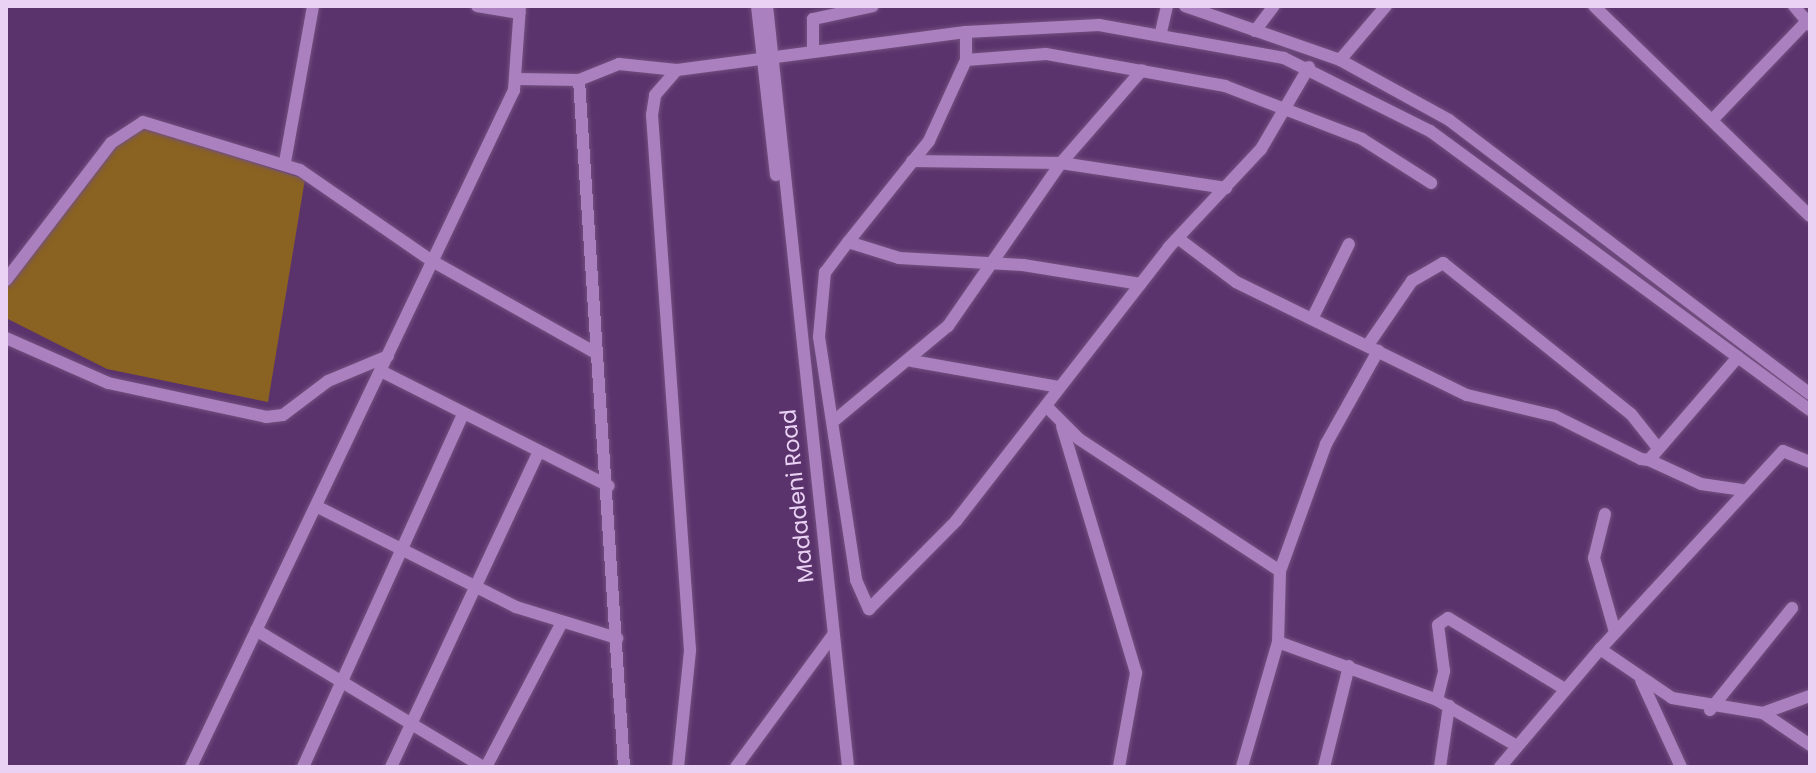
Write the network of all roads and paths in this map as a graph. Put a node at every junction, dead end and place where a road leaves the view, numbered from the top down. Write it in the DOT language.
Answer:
graph roads {
  1 [pos="313,6"];
  2 [pos="477,6"];
  3 [pos="757,6"];
  4 [pos="767,6"];
  5 [pos="873,6"];
  6 [pos="1167,6"];
  7 [pos="1185,6"];
  8 [pos="1274,6"];
  9 [pos="1386,6"];
  10 [pos="1594,6"];
  11 [pos="1794,6"];
  12 [pos="519,9"];
  13 [pos="1809,21"];
  14 [pos="1255,31"];
  15 [pos="966,32"];
  16 [pos="1161,32"];
  17 [pos="813,51"];
  18 [pos="768,55"];
  19 [pos="966,60"];
  20 [pos="1340,60"];
  21 [pos="1309,67"];
  22 [pos="677,70"];
  23 [pos="1142,70"];
  24 [pos="518,79"];
  25 [pos="579,80"];
  26 [pos="1288,109"];
  27 [pos="1715,117"];
  28 [pos="912,161"];
  29 [pos="285,162"];
  30 [pos="1061,163"];
  31 [pos="1431,183"];
  32 [pos="1226,188"];
  33 [pos="1810,216"];
  34 [pos="1179,239"];
  35 [pos="848,242"];
  36 [pos="1349,244"];
  37 [pos="432,261"];
  38 [pos="988,267"];
  39 [pos="6,280"];
  40 [pos="1140,284"];
  41 [pos="1314,315"];
  42 [pos="6,338"];
  43 [pos="1373,348"];
  44 [pos="594,352"];
  45 [pos="388,356"];
  46 [pos="1738,357"];
  47 [pos="912,361"];
  48 [pos="381,371"];
  49 [pos="1060,387"];
  50 [pos="1801,393"];
  51 [pos="1047,407"];
  52 [pos="1810,410"];
  53 [pos="462,416"];
  54 [pos="835,420"];
  55 [pos="1062,426"];
  56 [pos="1658,448"];
  57 [pos="537,455"];
  58 [pos="1649,460"];
  59 [pos="1810,462"];
  60 [pos="609,486"];
  61 [pos="1742,490"];
  62 [pos="316,506"];
  63 [pos="1605,514"];
  64 [pos="403,549"];
  65 [pos="1280,571"];
  66 [pos="476,587"];
  67 [pos="1792,608"];
  68 [pos="561,624"];
  69 [pos="256,630"];
  70 [pos="1615,632"];
  71 [pos="833,635"];
  72 [pos="617,638"];
  73 [pos="1278,642"];
  74 [pos="1600,649"];
  75 [pos="1349,666"];
  76 [pos="1641,680"];
  77 [pos="341,681"];
  78 [pos="1563,688"];
  79 [pos="1810,696"];
  80 [pos="1443,703"];
  81 [pos="1710,710"];
  82 [pos="1763,713"];
  83 [pos="412,723"];
  84 [pos="1810,745"];
  85 [pos="1517,746"];
  86 [pos="194,766"];
  87 [pos="303,767"];
  88 [pos="391,767"];
  89 [pos="484,767"];
  90 [pos="624,767"];
  91 [pos="678,767"];
  92 [pos="736,767"];
  93 [pos="848,767"];
  94 [pos="1119,767"];
  95 [pos="1242,767"];
  96 [pos="1324,767"];
  97 [pos="1440,767"];
  98 [pos="1501,767"];
  99 [pos="1681,767"];
  1 -- 29 [label="street"];
  2 -- 12 [label="street"];
  3 -- 18 [label="street, Madadeni Road"];
  4 -- 18 [label="street, Madadeni Road"];
  5 -- 17 [label="street"];
  6 -- 16 [label="street"];
  7 -- 14 [label="street"];
  8 -- 14 [label="street"];
  9 -- 20 [label="street"];
  10 -- 27 [label="street"];
  11 -- 13 [label="street"];
  12 -- 24 [label="street"];
  13 -- 27 [label="street"];
  14 -- 20 [label="street"];
  15 -- 16 [label="street"];
  15 -- 17 [label="street"];
  15 -- 19 [label="street"];
  16 -- 21 [label="street"];
  17 -- 18 [label="street"];
  18 -- 22 [label="street"];
  18 -- 71 [label="street, Madadeni Road"];
  19 -- 23 [label="street"];
  19 -- 28 [label="street"];
  20 -- 50 [label="street"];
  21 -- 26 [label="street"];
  21 -- 46 [label="street"];
  22 -- 25 [label="street"];
  22 -- 91 [label="street"];
  23 -- 26 [label="street"];
  23 -- 30 [label="street"];
  24 -- 25 [label="street"];
  24 -- 37 [label="street"];
  25 -- 44 [label="street"];
  26 -- 31 [label="street"];
  26 -- 32 [label="street"];
  27 -- 33 [label="street"];
  28 -- 30 [label="street"];
  28 -- 35 [label="street"];
  29 -- 37 [label="street"];
  29 -- 39 [label="street"];
  30 -- 32 [label="street"];
  30 -- 38 [label="street"];
  32 -- 34 [label="street"];
  34 -- 40 [label="street"];
  34 -- 41 [label="street"];
  35 -- 38 [label="street"];
  35 -- 54 [label="street"];
  36 -- 41 [label="street"];
  37 -- 44 [label="street"];
  37 -- 45 [label="street"];
  38 -- 40 [label="street"];
  38 -- 47 [label="street"];
  40 -- 49 [label="street"];
  41 -- 43 [label="street"];
  42 -- 45 [label="street"];
  43 -- 56 [label="street"];
  43 -- 58 [label="street"];
  43 -- 65 [label="street"];
  44 -- 60 [label="street"];
  45 -- 48 [label="street"];
  46 -- 50 [label="street"];
  46 -- 56 [label="street"];
  47 -- 49 [label="street"];
  47 -- 54 [label="street"];
  48 -- 53 [label="street"];
  48 -- 62 [label="street"];
  49 -- 51 [label="street"];
  50 -- 52 [label="street"];
  51 -- 54 [label="street"];
  51 -- 55 [label="street"];
  53 -- 57 [label="street"];
  53 -- 64 [label="street"];
  55 -- 65 [label="street"];
  55 -- 94 [label="street"];
  56 -- 58 [label="street"];
  57 -- 60 [label="street"];
  57 -- 66 [label="street"];
  58 -- 61 [label="street"];
  59 -- 61 [label="street"];
  60 -- 72 [label="street"];
  61 -- 70 [label="street"];
  62 -- 64 [label="street"];
  62 -- 69 [label="street"];
  63 -- 70 [label="street"];
  64 -- 66 [label="street"];
  64 -- 77 [label="street"];
  65 -- 73 [label="street"];
  66 -- 68 [label="street"];
  66 -- 83 [label="street"];
  67 -- 81 [label="street"];
  68 -- 72 [label="street"];
  68 -- 89 [label="street"];
  69 -- 77 [label="street"];
  69 -- 86 [label="street"];
  70 -- 74 [label="street"];
  71 -- 92 [label="street"];
  71 -- 93 [label="street, Madadeni Road"];
  72 -- 90 [label="street"];
  73 -- 75 [label="street"];
  73 -- 95 [label="street"];
  74 -- 76 [label="street"];
  74 -- 78 [label="street"];
  75 -- 80 [label="street"];
  75 -- 96 [label="street"];
  76 -- 81 [label="street"];
  76 -- 99 [label="street"];
  77 -- 83 [label="street"];
  77 -- 87 [label="street"];
  78 -- 80 [label="street"];
  78 -- 85 [label="street"];
  79 -- 82 [label="street"];
  80 -- 85 [label="street"];
  80 -- 97 [label="street"];
  81 -- 82 [label="street"];
  82 -- 84 [label="street"];
  83 -- 88 [label="street"];
  83 -- 89 [label="street"];
  85 -- 98 [label="street"];
}
